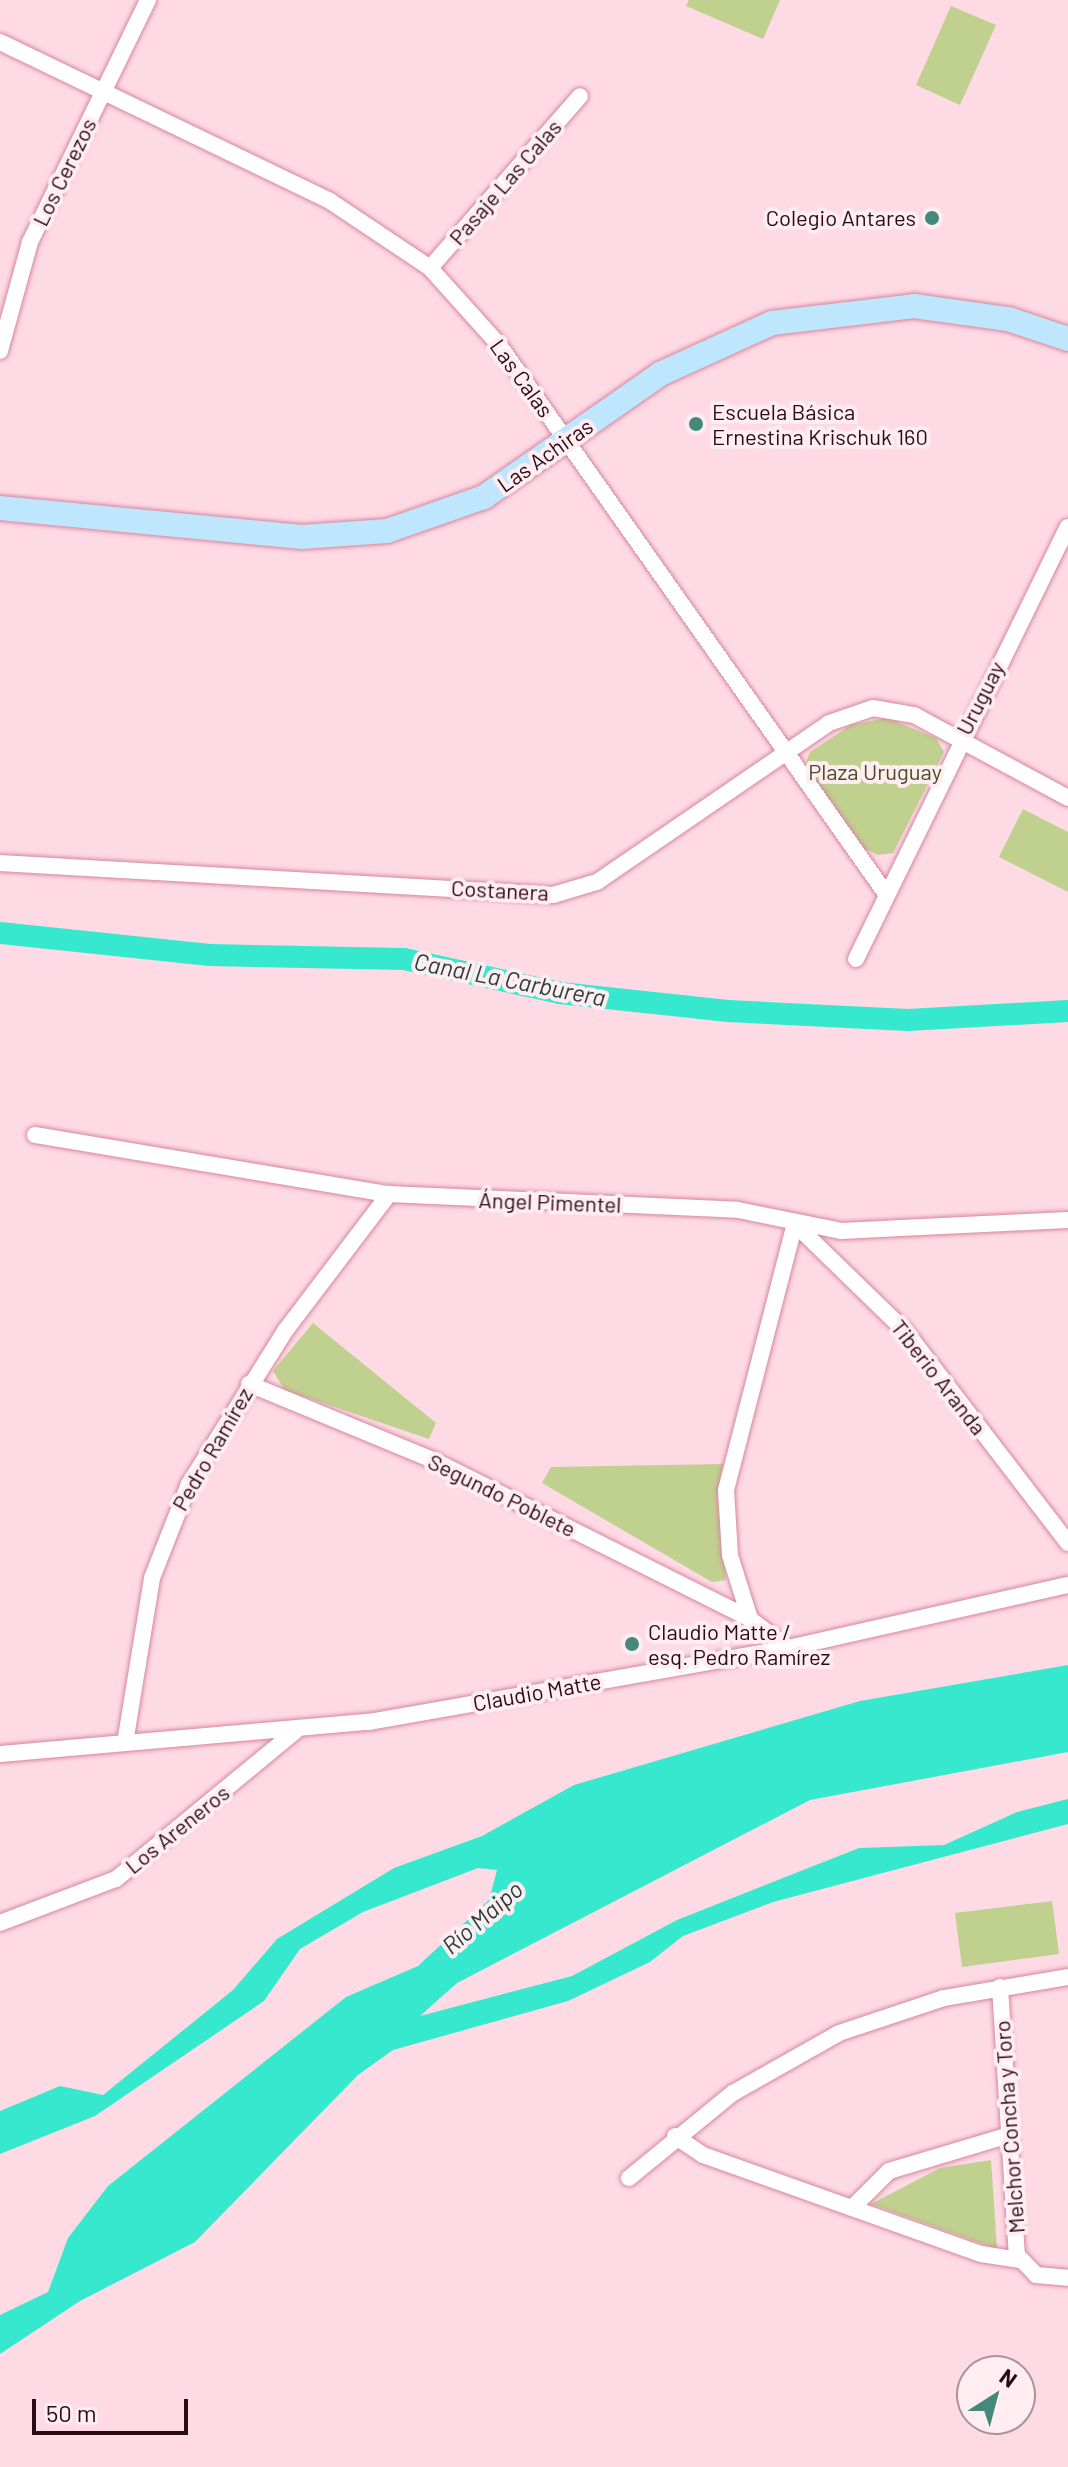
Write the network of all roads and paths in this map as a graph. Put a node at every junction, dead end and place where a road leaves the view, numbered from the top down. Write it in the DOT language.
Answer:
graph roads {
  1 [pos="148,0"];
  2 [pos="0,42"];
  3 [pos="105,91"];
  4 [pos="580,96"];
  5 [pos="430,268"];
  6 [pos="1068,339"];
  7 [pos="0,351"];
  8 [pos="568,441"];
  9 [pos="0,508"];
  10 [pos="1068,527"];
  11 [pos="958,739"];
  12 [pos="784,756"];
  13 [pos="1068,798"];
  14 [pos="0,863"];
  15 [pos="886,894"];
  16 [pos="856,959"];
  17 [pos="35,1135"];
  18 [pos="389,1194"];
  19 [pos="1068,1220"];
  20 [pos="795,1224"];
  21 [pos="249,1384"];
  22 [pos="1068,1543"];
  23 [pos="1068,1585"];
  24 [pos="750,1619"];
  25 [pos="788,1648"];
  26 [pos="297,1730"];
  27 [pos="125,1743"];
  28 [pos="0,1754"];
  29 [pos="0,1923"];
  30 [pos="1068,1977"];
  31 [pos="1000,1987"];
  32 [pos="1009,2135"];
  33 [pos="675,2136"];
  34 [pos="629,2178"];
  35 [pos="852,2208"];
  36 [pos="1021,2263"];
  37 [pos="1068,2278"];
  1 -- 3 [label="street, Los Cerezos"];
  2 -- 3 [label="street, Las Calas"];
  3 -- 5 [label="street, Las Calas"];
  3 -- 7 [label="street, Los Cerezos"];
  4 -- 5 [label="street, Pasaje Las Calas"];
  5 -- 8 [label="street, Las Calas"];
  6 -- 8 [label="street, Las Achiras"];
  8 -- 9 [label="street, Las Achiras"];
  8 -- 12 [label="street, Las Calas"];
  10 -- 11 [label="street, Uruguay"];
  11 -- 12 [label="street, Costanera"];
  11 -- 13 [label="street, Costanera"];
  11 -- 15 [label="street, Uruguay"];
  12 -- 14 [label="street, Costanera"];
  12 -- 15 [label="street, Las Calas"];
  15 -- 16 [label="street, Uruguay"];
  17 -- 18 [label="street, Ángel Pimentel"];
  18 -- 20 [label="street, Ángel Pimentel"];
  18 -- 21 [label="street, Pedro Ramírez"];
  19 -- 20 [label="street, Ángel Pimentel"];
  20 -- 22 [label="street, Tiberio Aranda"];
  20 -- 24 [label="street"];
  21 -- 24 [label="street, Segundo Poblete"];
  21 -- 27 [label="street, Pedro Ramírez"];
  23 -- 25 [label="street, Claudio Matte"];
  24 -- 25 [label="street, Segundo Poblete"];
  25 -- 26 [label="street, Claudio Matte"];
  26 -- 27 [label="street, Claudio Matte"];
  26 -- 29 [label="street, Los Areneros"];
  27 -- 28 [label="street, Claudio Matte"];
  30 -- 31 [label="street"];
  31 -- 32 [label="street, Melchor Concha y Toro"];
  31 -- 33 [label="street"];
  32 -- 35 [label="street"];
  32 -- 36 [label="street, Melchor Concha y Toro"];
  33 -- 34 [label="street"];
  33 -- 35 [label="street"];
  35 -- 36 [label="street"];
  36 -- 37 [label="street"];
}
